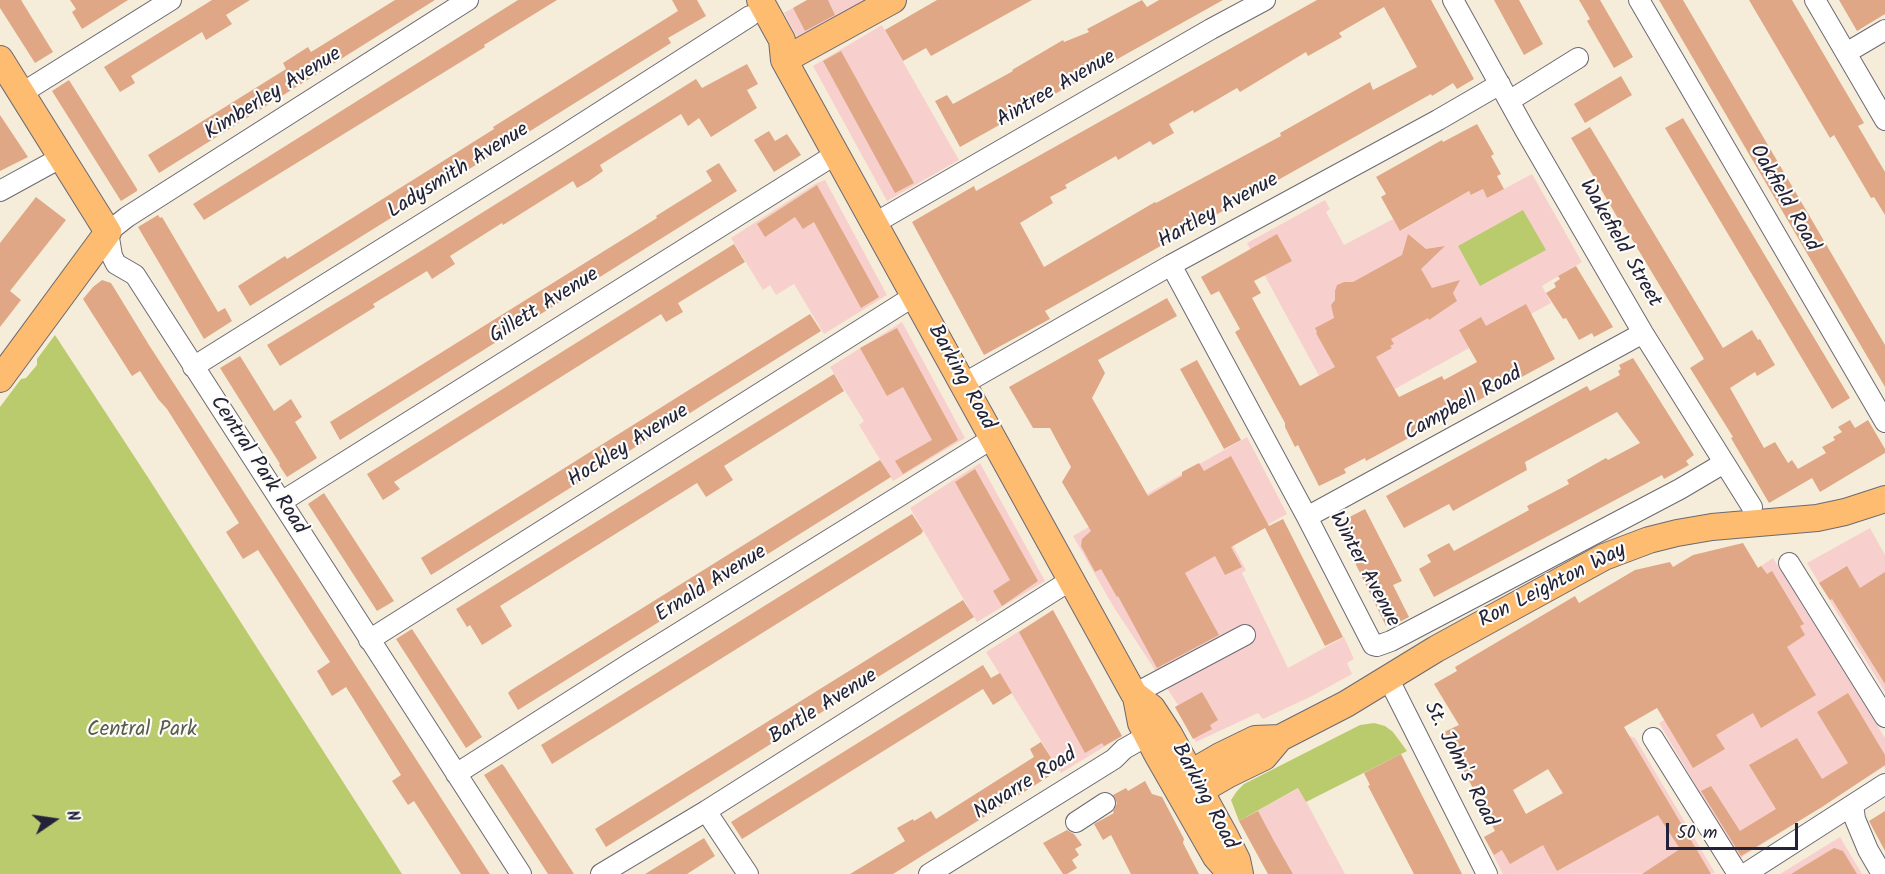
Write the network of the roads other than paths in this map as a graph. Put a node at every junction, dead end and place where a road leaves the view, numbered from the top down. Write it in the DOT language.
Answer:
graph roads {
  1 [pos="171,0"];
  2 [pos="468,0"];
  3 [pos="893,0"];
  4 [pos="1265,0"];
  5 [pos="1453,0"];
  6 [pos="1639,0"];
  7 [pos="1815,0"];
  8 [pos="751,5"];
  9 [pos="1885,30"];
  10 [pos="1846,53"];
  11 [pos="1578,58"];
  12 [pos="0,59"];
  13 [pos="784,60"];
  14 [pos="22,93"];
  15 [pos="1504,93"];
  16 [pos="1885,120"];
  17 [pos="836,153"];
  18 [pos="62,158"];
  19 [pos="0,191"];
  20 [pos="875,223"];
  21 [pos="108,232"];
  22 [pos="1171,265"];
  23 [pos="914,296"];
  24 [pos="1642,333"];
  25 [pos="193,367"];
  26 [pos="0,379"];
  27 [pos="963,384"];
  28 [pos="1885,422"];
  29 [pos="993,438"];
  30 [pos="1724,463"];
  31 [pos="1885,499"];
  32 [pos="281,502"];
  33 [pos="1752,507"];
  34 [pos="1307,517"];
  35 [pos="1789,563"];
  36 [pos="1071,580"];
  37 [pos="1245,635"];
  38 [pos="369,640"];
  39 [pos="1388,678"];
  40 [pos="1135,695"];
  41 [pos="1885,717"];
  42 [pos="1147,736"];
  43 [pos="1653,738"];
  44 [pos="456,774"];
  45 [pos="1073,784"];
  46 [pos="1885,784"];
  47 [pos="1187,787"];
  48 [pos="1853,806"];
  49 [pos="706,811"];
  50 [pos="1090,813"];
  51 [pos="521,874"];
  52 [pos="601,874"];
  53 [pos="748,874"];
  54 [pos="929,874"];
  55 [pos="1231,874"];
  56 [pos="1240,874"];
  57 [pos="1487,874"];
  58 [pos="1738,874"];
  59 [pos="1745,874"];
  60 [pos="1882,874"];
  1 -- 14 [label="street"];
  2 -- 21 [label="street, Kimberley Avenue"];
  3 -- 13 [label="main road"];
  4 -- 20 [label="street, Aintree Avenue"];
  5 -- 15 [label="street, Wakefield Street"];
  6 -- 28 [label="street, Oakfield Road"];
  7 -- 10 [label="street"];
  8 -- 13 [label="main road, Barking Road"];
  8 -- 25 [label="street, Ladysmith Avenue"];
  9 -- 10 [label="street"];
  10 -- 16 [label="street"];
  11 -- 15 [label="street, Hartley Avenue"];
  12 -- 14 [label="main road, Central Park Road"];
  13 -- 17 [label="main road, Barking Road"];
  14 -- 18 [label="main road, Central Park Road"];
  15 -- 22 [label="street, Hartley Avenue"];
  15 -- 24 [label="street, Wakefield Street"];
  17 -- 20 [label="main road, Barking Road"];
  17 -- 32 [label="street, Gillett Avenue"];
  18 -- 19 [label="street"];
  18 -- 21 [label="main road, Central Park Road"];
  20 -- 23 [label="main road, Barking Road"];
  21 -- 25 [label="street, Central Park Road"];
  21 -- 26 [label="main road"];
  22 -- 27 [label="street, Hartley Avenue"];
  22 -- 34 [label="street, Winter Avenue"];
  23 -- 27 [label="main road, Barking Road"];
  23 -- 38 [label="street, Hockley Avenue"];
  24 -- 30 [label="street, Wakefield Street"];
  24 -- 34 [label="street, Campbell Road"];
  25 -- 32 [label="street, Central Park Road"];
  27 -- 29 [label="main road, Barking Road"];
  29 -- 36 [label="main road, Barking Road"];
  29 -- 44 [label="street, Ernald Avenue"];
  30 -- 33 [label="street, Wakefield Street"];
  30 -- 34 [label="street, Winter Avenue"];
  31 -- 39 [label="main road, Ron Leighton Way"];
  32 -- 38 [label="street, Central Park Road"];
  35 -- 41 [label="street"];
  36 -- 40 [label="main road, Barking Road"];
  36 -- 49 [label="street, Bartle Avenue"];
  37 -- 40 [label="street"];
  38 -- 44 [label="street, Central Park Road"];
  39 -- 47 [label="main road, Ron Leighton Way"];
  39 -- 57 [label="street, St. John's Road"];
  40 -- 42 [label="main road, Barking Road"];
  40 -- 47 [label="main road, Barking Road"];
  42 -- 45 [label="street, Navarre Road"];
  42 -- 47 [label="main road, Barking Road"];
  43 -- 58 [label="street"];
  44 -- 51 [label="street, Central Park Road"];
  45 -- 50 [label="street"];
  45 -- 54 [label="street, Navarre Road"];
  46 -- 48 [label="street"];
  47 -- 55 [label="main road, Barking Road"];
  47 -- 56 [label="main road, Barking Road"];
  48 -- 59 [label="street"];
  48 -- 60 [label="street"];
  49 -- 52 [label="street, Bartle Avenue"];
  49 -- 53 [label="street"];
}
